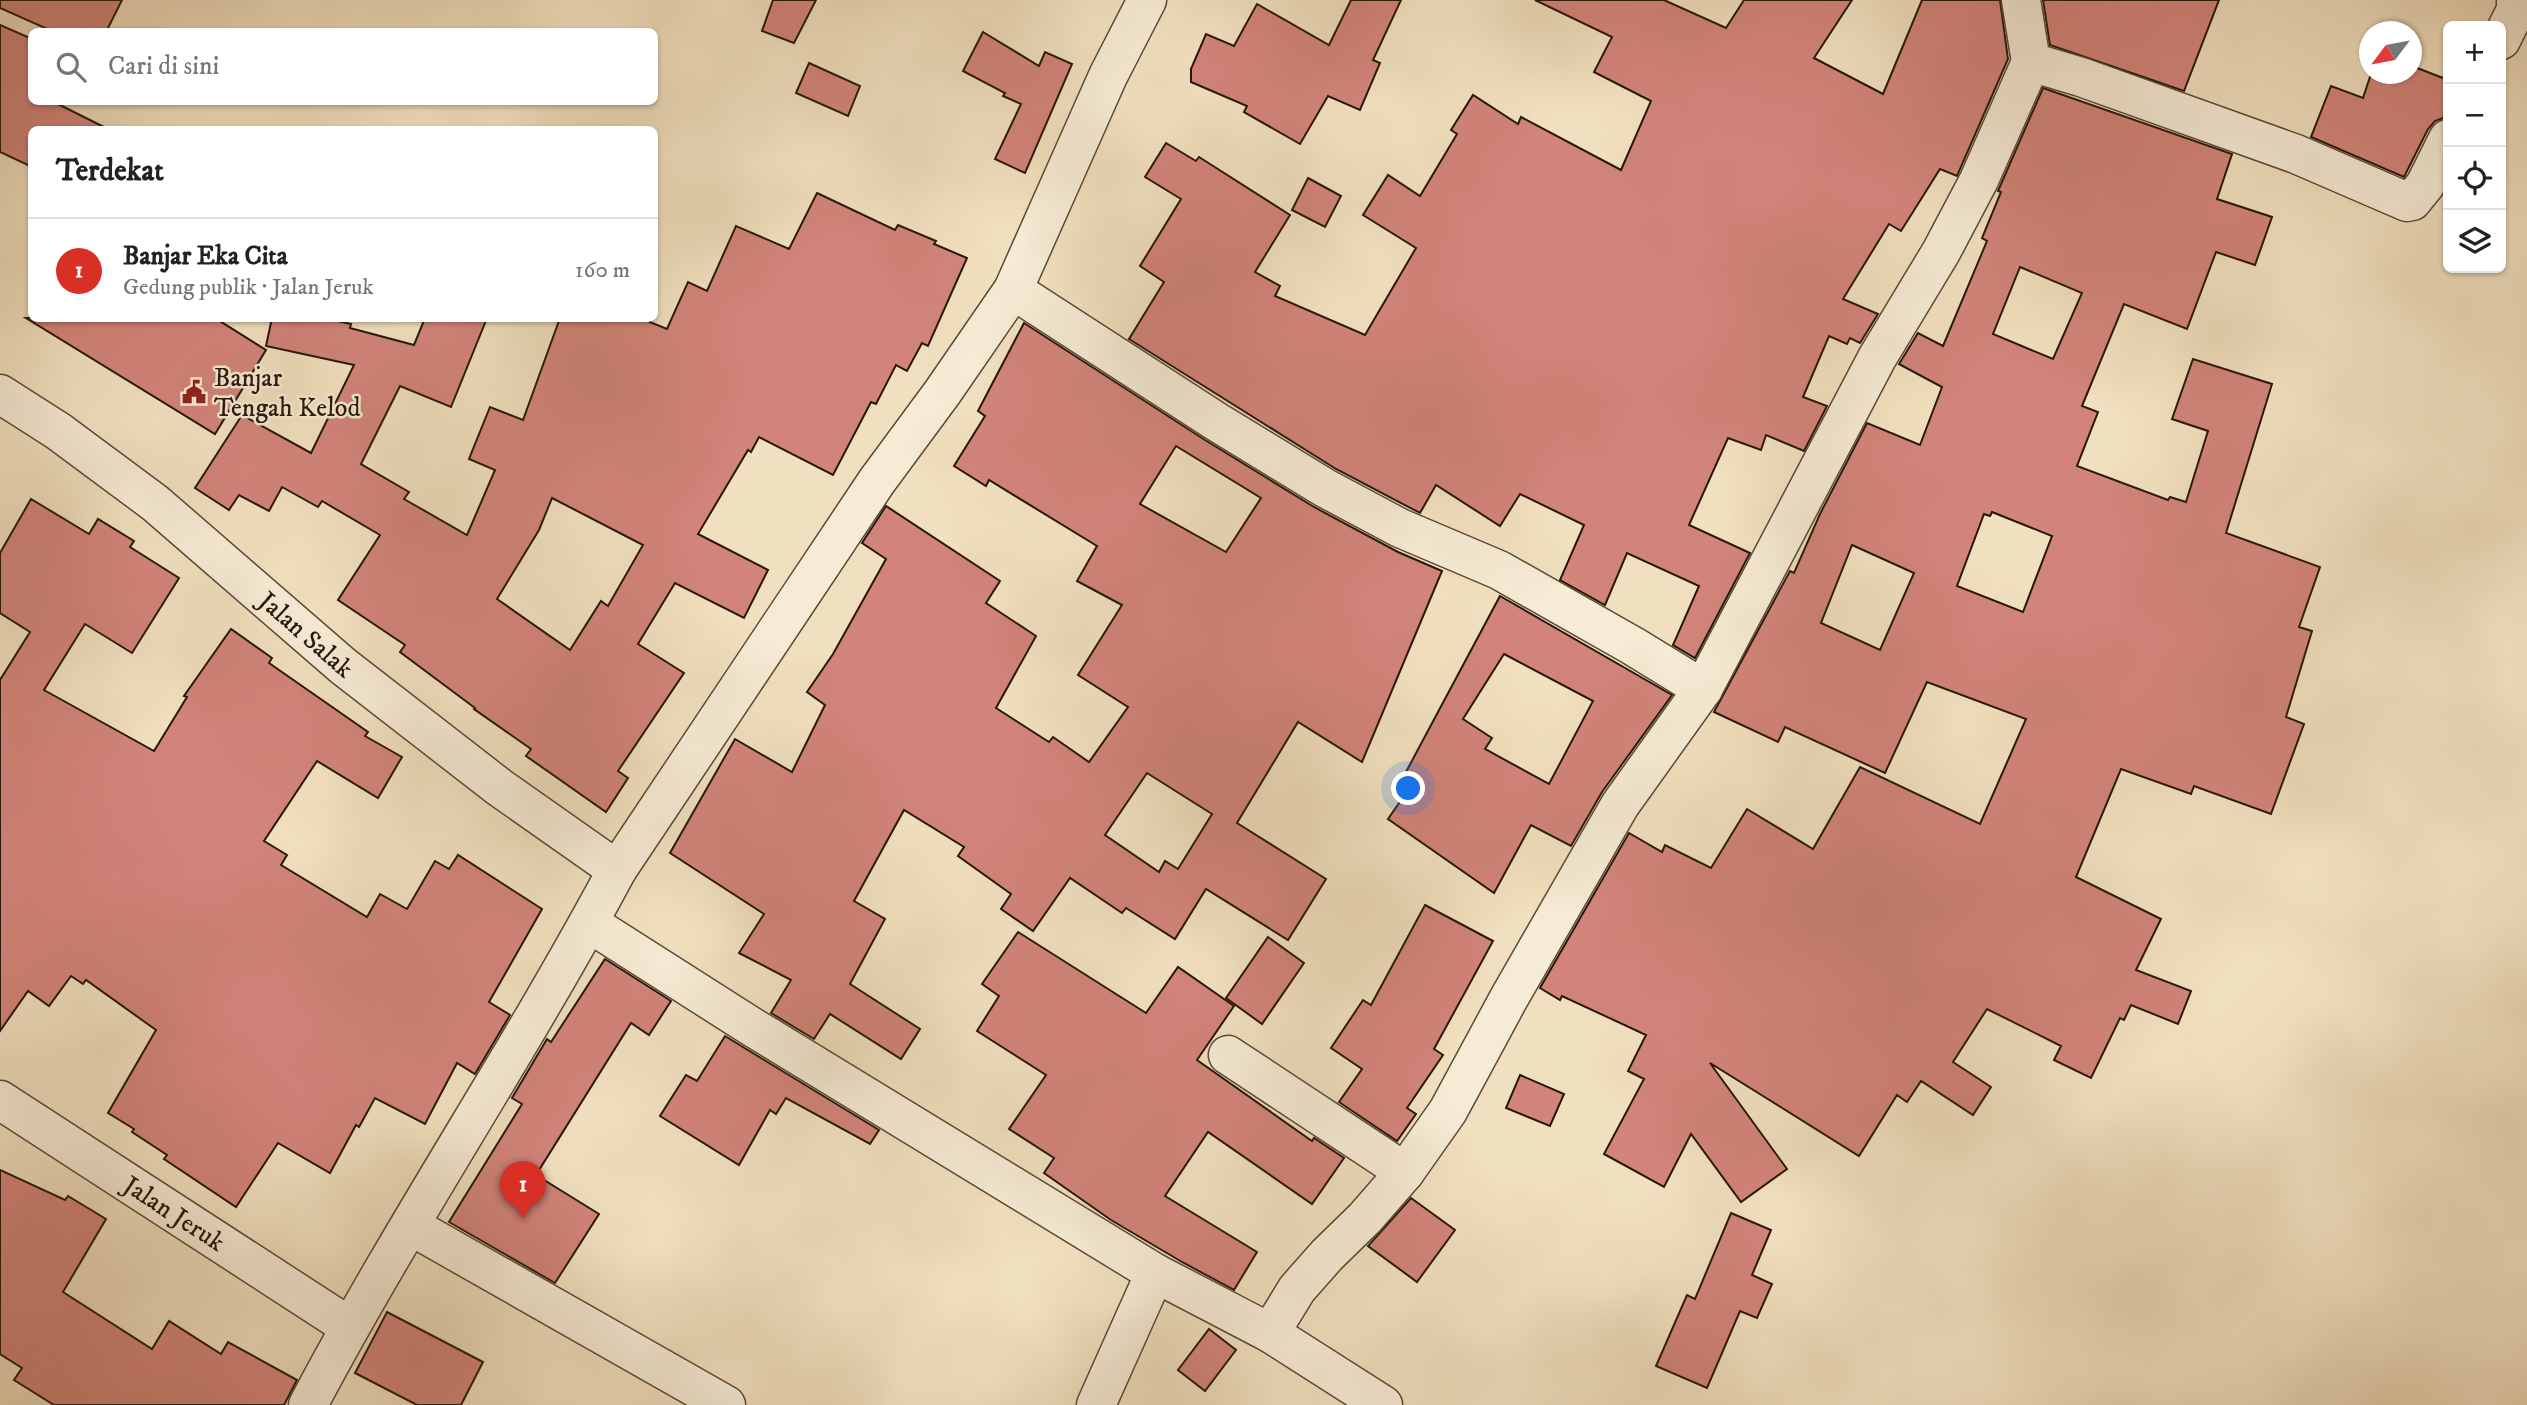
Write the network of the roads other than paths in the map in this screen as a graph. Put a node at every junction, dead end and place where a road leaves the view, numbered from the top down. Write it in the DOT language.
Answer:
graph roads {
  1 [pos="1147,0"];
  2 [pos="2021,0"];
  3 [pos="2516,0"];
  4 [pos="2506,30"];
  5 [pos="2031,62"];
  6 [pos="2444,147"];
  7 [pos="1013,289"];
  8 [pos="0,394"];
  9 [pos="1703,689"];
  10 [pos="617,870"];
  11 [pos="589,923"];
  12 [pos="1228,1055"];
  13 [pos="0,1100"];
  14 [pos="1405,1172"];
  15 [pos="411,1226"];
  16 [pos="1155,1273"];
  17 [pos="349,1327"];
  18 [pos="1270,1333"];
  19 [pos="308,1405"];
  20 [pos="726,1405"];
  21 [pos="1096,1405"];
  22 [pos="1383,1405"];
  1 -- 7 [label="street"];
  2 -- 5 [label="street"];
  3 -- 4 [label="street"];
  5 -- 6 [label="street"];
  5 -- 9 [label="street"];
  7 -- 9 [label="street"];
  7 -- 10 [label="street"];
  8 -- 10 [label="street, Jalan Salak"];
  9 -- 14 [label="street"];
  10 -- 11 [label="street"];
  11 -- 15 [label="street"];
  11 -- 16 [label="street"];
  12 -- 14 [label="street"];
  13 -- 17 [label="street, Jalan Jeruk"];
  14 -- 18 [label="street"];
  15 -- 17 [label="street"];
  15 -- 20 [label="street"];
  16 -- 18 [label="street"];
  16 -- 21 [label="street"];
  17 -- 19 [label="street"];
  18 -- 22 [label="street"];
}
